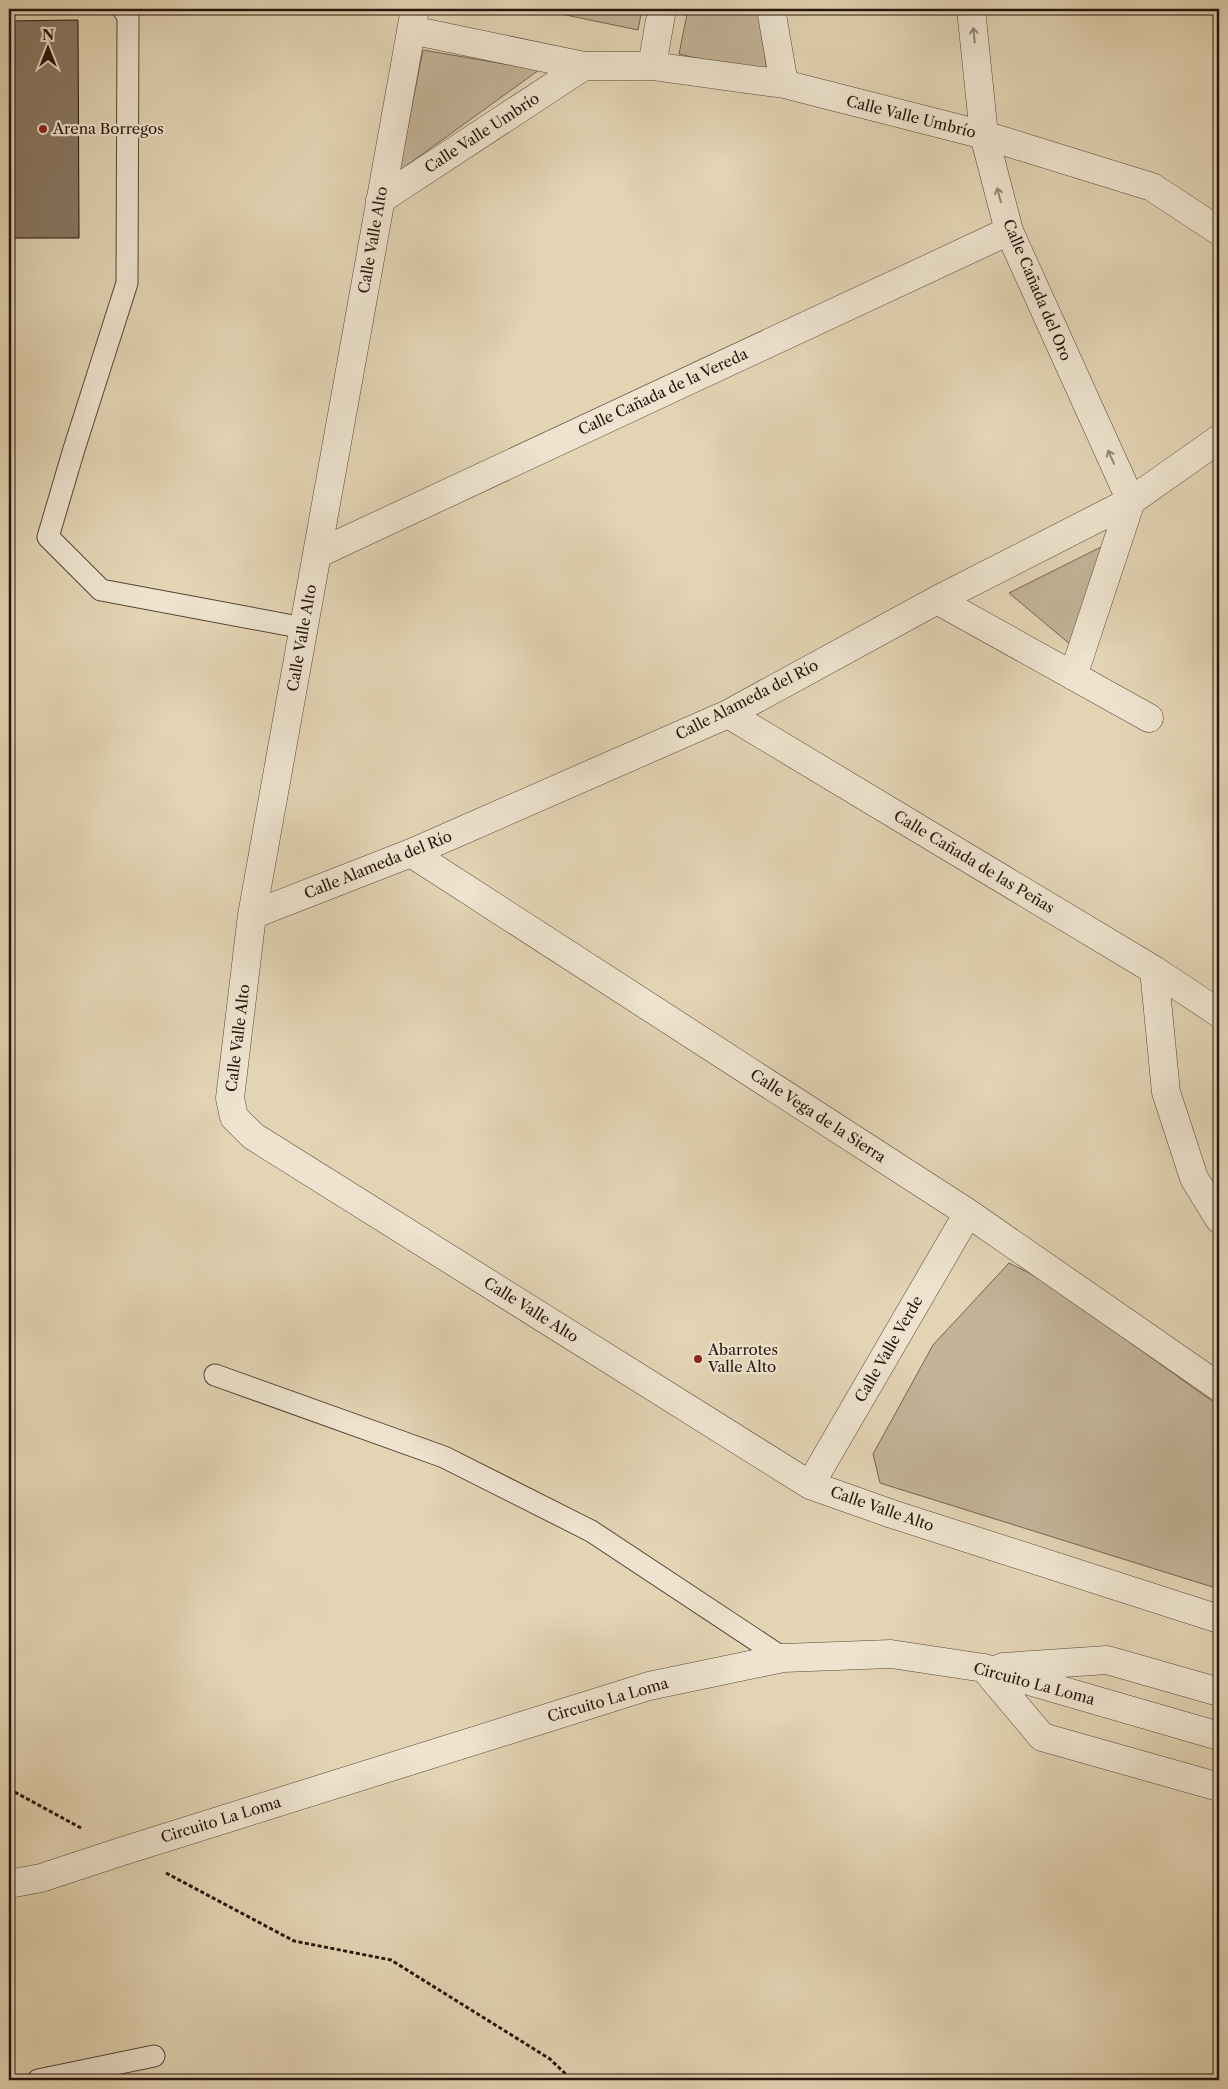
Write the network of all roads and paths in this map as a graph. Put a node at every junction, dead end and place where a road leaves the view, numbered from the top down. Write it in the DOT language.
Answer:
graph roads {
  1 [pos="122,9"];
  2 [pos="662,9"];
  3 [pos="771,9"];
  4 [pos="971,9"];
  5 [pos="413,20"];
  6 [pos="584,66"];
  7 [pos="652,66"];
  8 [pos="784,84"];
  9 [pos="984,135"];
  10 [pos="380,200"];
  11 [pos="1008,231"];
  12 [pos="1219,231"];
  13 [pos="1216,448"];
  14 [pos="1131,501"];
  15 [pos="317,554"];
  16 [pos="937,600"];
  17 [pos="304,628"];
  18 [pos="1073,676"];
  19 [pos="728,714"];
  20 [pos="1149,718"];
  21 [pos="411,853"];
  22 [pos="252,915"];
  23 [pos="1154,970"];
  24 [pos="1219,1013"];
  25 [pos="968,1214"];
  26 [pos="1219,1219"];
  27 [pos="215,1375"];
  28 [pos="1219,1386"];
  29 [pos="810,1485"];
  30 [pos="1219,1619"];
  31 [pos="783,1658"];
  32 [pos="984,1668"];
  33 [pos="1219,1692"];
  34 [pos="1219,1736"];
  35 [pos="1219,1787"];
  36 [pos="9,1789"];
  37 [pos="123,1850"];
  38 [pos="9,1884"];
  39 [pos="154,2056"];
  40 [pos="38,2080"];
  41 [pos="572,2080"];
  1 -- 17 [label="lane"];
  2 -- 7 [label="street"];
  3 -- 8 [label="street"];
  9 -- 4 [label="street, Calle Cañada del Oro, one-way"];
  5 -- 6 [label="street, Calle Valle Umbrío"];
  5 -- 10 [label="street, Calle Valle Alto"];
  6 -- 7 [label="street, Calle Valle Umbrío"];
  6 -- 10 [label="street, Calle Valle Umbrío"];
  7 -- 8 [label="street, Calle Valle Umbrío"];
  8 -- 9 [label="street, Calle Valle Umbrío"];
  11 -- 9 [label="street, Calle Cañada del Oro, one-way"];
  9 -- 12 [label="street, Calle Valle Umbrío"];
  10 -- 15 [label="street, Calle Valle Alto"];
  14 -- 11 [label="street, Calle Cañada del Oro, one-way"];
  11 -- 15 [label="street, Calle Cañada de la Vereda"];
  13 -- 14 [label="street, Calle Alameda del Río"];
  14 -- 16 [label="street, Calle Alameda del Río"];
  14 -- 18 [label="street"];
  15 -- 17 [label="street, Calle Valle Alto"];
  16 -- 18 [label="street"];
  16 -- 19 [label="street, Calle Alameda del Río"];
  17 -- 22 [label="street, Calle Valle Alto"];
  18 -- 20 [label="street"];
  19 -- 21 [label="street, Calle Alameda del Río"];
  19 -- 23 [label="street, Calle Cañada de las Peñas"];
  21 -- 22 [label="street, Calle Alameda del Río"];
  21 -- 25 [label="street, Calle Vega de la Sierra"];
  22 -- 29 [label="street, Calle Valle Alto"];
  23 -- 24 [label="street, Calle Cañada de las Peñas"];
  23 -- 26 [label="street"];
  25 -- 28 [label="street, Calle Vega de la Sierra"];
  25 -- 29 [label="street, Calle Valle Verde"];
  27 -- 31 [label="lane"];
  29 -- 30 [label="street, Calle Valle Alto"];
  31 -- 32 [label="street, Circuito La Loma"];
  31 -- 37 [label="street, Circuito La Loma"];
  32 -- 33 [label="street"];
  32 -- 34 [label="street, Circuito La Loma"];
  32 -- 35 [label="street"];
  36 -- 37 [label="path"];
  37 -- 38 [label="street, Circuito La Loma"];
  37 -- 41 [label="path"];
  39 -- 40 [label="lane"];
}
